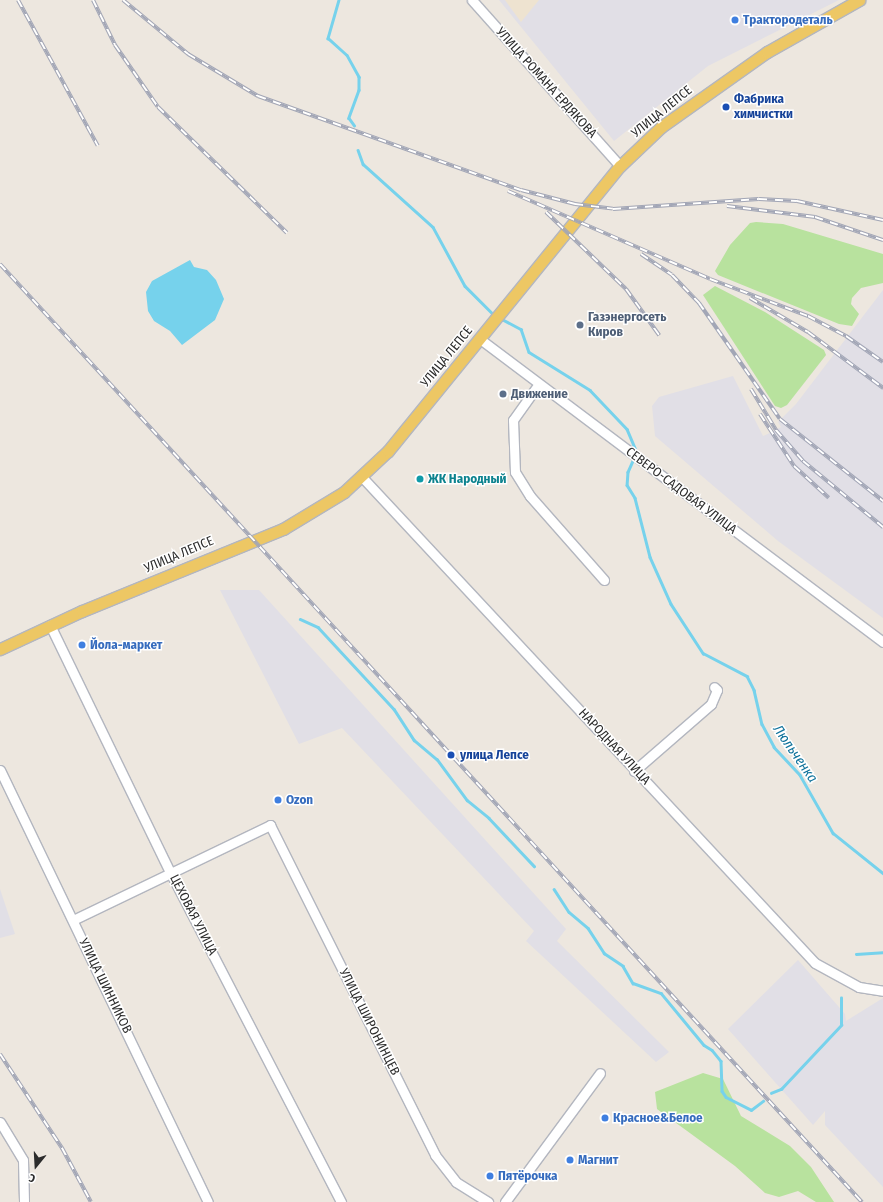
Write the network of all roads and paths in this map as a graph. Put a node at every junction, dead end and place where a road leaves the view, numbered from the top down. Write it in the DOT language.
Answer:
graph roads {
  1 [pos="472,0"];
  2 [pos="859,0"];
  3 [pos="620,166"];
  4 [pos="480,339"];
  5 [pos="538,385"];
  6 [pos="362,478"];
  7 [pos="604,580"];
  8 [pos="50,625"];
  9 [pos="883,642"];
  10 [pos="0,649"];
  11 [pos="714,686"];
  12 [pos="0,770"];
  13 [pos="634,771"];
  14 [pos="170,872"];
  15 [pos="73,920"];
  16 [pos="883,991"];
  17 [pos="600,1073"];
  18 [pos="0,1122"];
  19 [pos="24,1202"];
  20 [pos="208,1202"];
  21 [pos="341,1202"];
  22 [pos="488,1202"];
  23 [pos="505,1202"];
  1 -- 3 [label="street, УЛИЦА РОМАНА ЕРДЯКОВА"];
  2 -- 3 [label="main road, УЛИЦА ЛЕПСЕ"];
  3 -- 4 [label="main road, УЛИЦА ЛЕПСЕ"];
  4 -- 5 [label="street, СЕВЕРО-САДОВАЯ УЛИЦА"];
  4 -- 6 [label="main road, УЛИЦА ЛЕПСЕ"];
  5 -- 7 [label="street"];
  5 -- 9 [label="street, СЕВЕРО-САДОВАЯ УЛИЦА"];
  6 -- 8 [label="main road, УЛИЦА ЛЕПСЕ"];
  6 -- 13 [label="street, НАРОДНАЯ УЛИЦА"];
  8 -- 10 [label="main road, УЛИЦА ЛЕПСЕ"];
  8 -- 14 [label="street, ЦЕХОВАЯ УЛИЦА"];
  11 -- 13 [label="street"];
  12 -- 15 [label="street, УЛИЦА ШИННИКОВ"];
  13 -- 16 [label="street, НАРОДНАЯ УЛИЦА"];
  14 -- 15 [label="street"];
  14 -- 21 [label="street, ЦЕХОВАЯ УЛИЦА"];
  14 -- 22 [label="street, УЛИЦА ШИРОНИНЦЕВ"];
  15 -- 20 [label="street, УЛИЦА ШИННИКОВ"];
  17 -- 23 [label="street"];
  18 -- 19 [label="street"];
}
